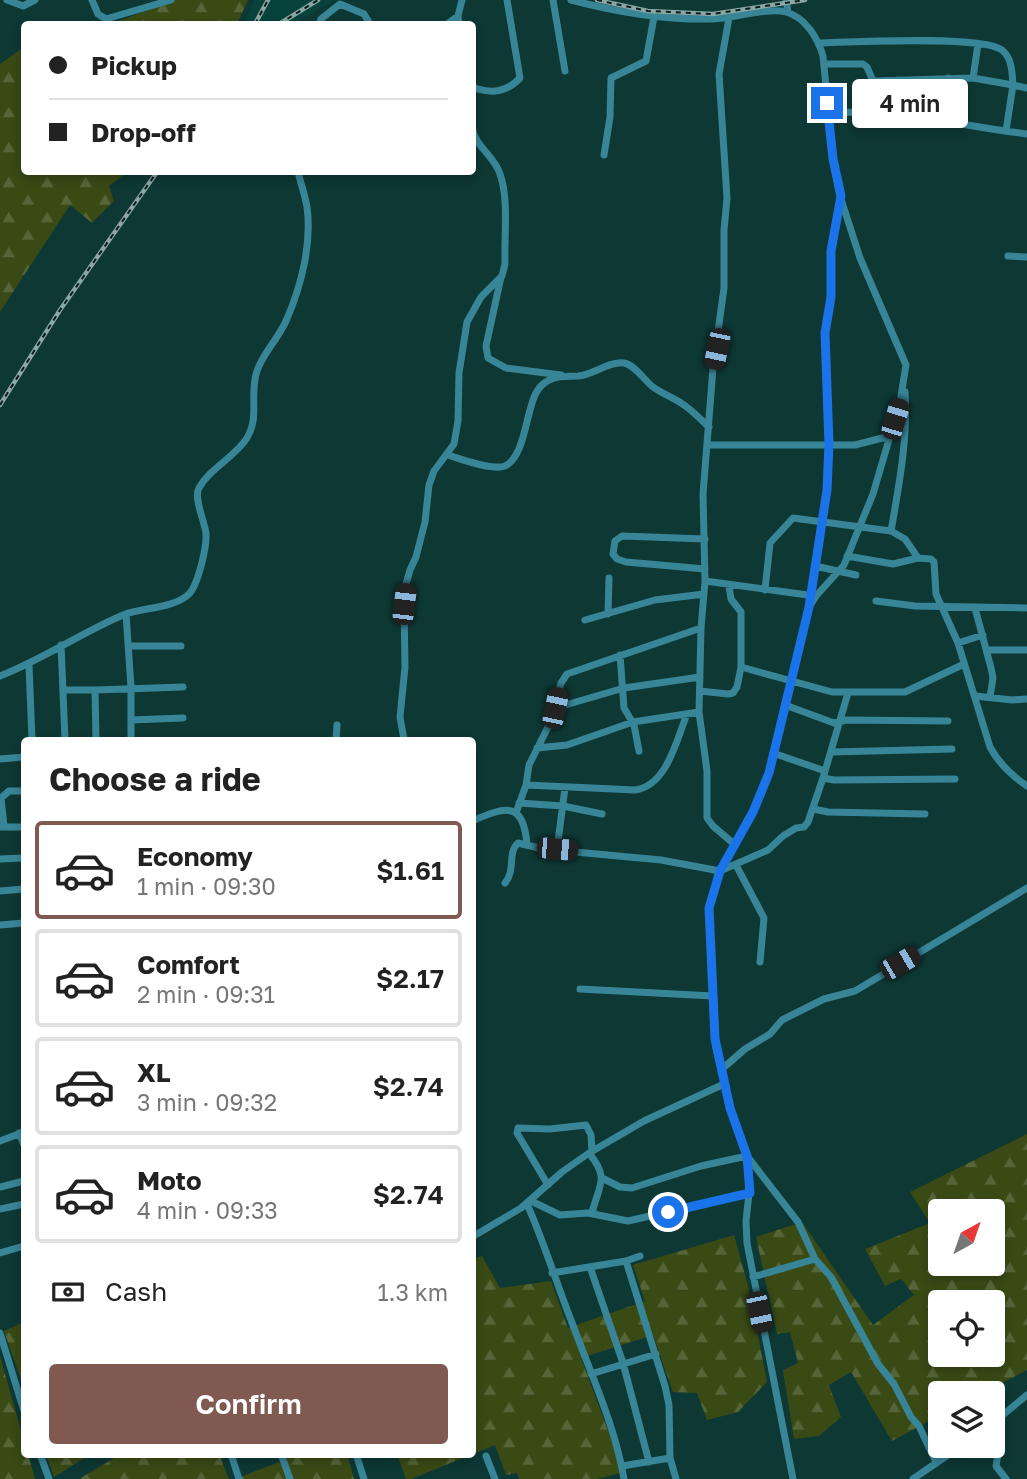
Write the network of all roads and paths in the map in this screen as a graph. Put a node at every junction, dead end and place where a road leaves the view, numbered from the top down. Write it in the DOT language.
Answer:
graph roads {
  1 [pos="7,0"];
  2 [pos="35,0"];
  3 [pos="92,0"];
  4 [pos="171,0"];
  5 [pos="461,0"];
  6 [pos="508,0"];
  7 [pos="554,0"];
  8 [pos="571,0"];
  9 [pos="786,0"];
  10 [pos="788,12"];
  11 [pos="654,17"];
  12 [pos="729,18"];
  13 [pos="458,20"];
  14 [pos="320,21"];
  15 [pos="368,21"];
  16 [pos="819,43"];
  17 [pos="978,44"];
  18 [pos="824,64"];
  19 [pos="565,71"];
  20 [pos="948,78"];
  21 [pos="973,78"];
  22 [pos="898,80"];
  23 [pos="1013,85"];
  24 [pos="476,88"];
  25 [pos="1027,88"];
  26 [pos="828,113"];
  27 [pos="896,114"];
  28 [pos="946,122"];
  29 [pos="1006,131"];
  30 [pos="1027,134"];
  31 [pos="476,139"];
  32 [pos="604,155"];
  33 [pos="299,175"];
  34 [pos="841,196"];
  35 [pos="1008,257"];
  36 [pos="1027,257"];
  37 [pos="502,276"];
  38 [pos="561,375"];
  39 [pos="904,384"];
  40 [pos="709,427"];
  41 [pos="890,436"];
  42 [pos="829,444"];
  43 [pos="708,445"];
  44 [pos="448,454"];
  45 [pos="821,521"];
  46 [pos="859,528"];
  47 [pos="891,531"];
  48 [pos="705,539"];
  49 [pos="847,556"];
  50 [pos="918,558"];
  51 [pos="815,566"];
  52 [pos="705,569"];
  53 [pos="839,572"];
  54 [pos="856,575"];
  55 [pos="609,578"];
  56 [pos="705,581"];
  57 [pos="729,586"];
  58 [pos="765,590"];
  59 [pos="704,594"];
  60 [pos="813,596"];
  61 [pos="876,601"];
  62 [pos="941,606"];
  63 [pos="975,608"];
  64 [pos="1027,608"];
  65 [pos="126,614"];
  66 [pos="608,614"];
  67 [pos="585,620"];
  68 [pos="701,628"];
  69 [pos="983,635"];
  70 [pos="958,642"];
  71 [pos="61,645"];
  72 [pos="128,646"];
  73 [pos="181,646"];
  74 [pos="988,650"];
  75 [pos="1027,650"];
  76 [pos="620,656"];
  77 [pos="964,664"];
  78 [pos="29,665"];
  79 [pos="741,667"];
  80 [pos="0,676"];
  81 [pos="700,677"];
  82 [pos="792,680"];
  83 [pos="131,687"];
  84 [pos="183,687"];
  85 [pos="624,688"];
  86 [pos="65,690"];
  87 [pos="96,690"];
  88 [pos="700,691"];
  89 [pos="848,693"];
  90 [pos="975,696"];
  91 [pos="990,697"];
  92 [pos="1027,699"];
  93 [pos="785,705"];
  94 [pos="555,708"];
  95 [pos="699,712"];
  96 [pos="687,714"];
  97 [pos="183,718"];
  98 [pos="131,720"];
  99 [pos="948,721"];
  100 [pos="633,722"];
  101 [pos="840,722"];
  102 [pos="337,725"];
  103 [pos="32,737"];
  104 [pos="65,737"];
  105 [pos="96,737"];
  106 [pos="131,737"];
  107 [pos="336,737"];
  108 [pos="403,737"];
  109 [pos="537,748"];
  110 [pos="952,749"];
  111 [pos="639,751"];
  112 [pos="831,752"];
  113 [pos="774,753"];
  114 [pos="21,757"];
  115 [pos="0,759"];
  116 [pos="824,774"];
  117 [pos="955,779"];
  118 [pos="1027,784"];
  119 [pos="526,785"];
  120 [pos="565,788"];
  121 [pos="21,791"];
  122 [pos="519,803"];
  123 [pos="563,806"];
  124 [pos="813,809"];
  125 [pos="516,813"];
  126 [pos="602,814"];
  127 [pos="925,814"];
  128 [pos="476,819"];
  129 [pos="2,827"];
  130 [pos="21,827"];
  131 [pos="527,844"];
  132 [pos="734,844"];
  133 [pos="557,849"];
  134 [pos="21,858"];
  135 [pos="0,859"];
  136 [pos="736,865"];
  137 [pos="720,871"];
  138 [pos="505,883"];
  139 [pos="1027,888"];
  140 [pos="21,889"];
  141 [pos="0,891"];
  142 [pos="21,923"];
  143 [pos="0,925"];
  144 [pos="760,962"];
  145 [pos="580,989"];
  146 [pos="713,996"];
  147 [pos="722,1069"];
  148 [pos="724,1084"];
  149 [pos="21,1133"];
  150 [pos="0,1141"];
  151 [pos="590,1152"];
  152 [pos="747,1156"];
  153 [pos="602,1178"];
  154 [pos="21,1182"];
  155 [pos="548,1185"];
  156 [pos="0,1187"];
  157 [pos="750,1193"];
  158 [pos="529,1202"];
  159 [pos="21,1205"];
  160 [pos="0,1209"];
  161 [pos="592,1213"];
  162 [pos="476,1235"];
  163 [pos="21,1247"];
  164 [pos="0,1253"];
  165 [pos="640,1256"];
  166 [pos="815,1259"];
  167 [pos="626,1261"];
  168 [pos="590,1267"];
  169 [pos="552,1273"];
  170 [pos="753,1277"];
  171 [pos="0,1334"];
  172 [pos="656,1354"];
  173 [pos="623,1363"];
  174 [pos="591,1374"];
  175 [pos="1027,1395"];
  176 [pos="21,1401"];
  177 [pos="1005,1414"];
  178 [pos="486,1456"];
  179 [pos="41,1458"];
  180 [pos="232,1458"];
  181 [pos="282,1458"];
  182 [pos="357,1458"];
  183 [pos="670,1458"];
  184 [pos="942,1458"];
  185 [pos="998,1458"];
  186 [pos="649,1462"];
  187 [pos="936,1462"];
  188 [pos="622,1466"];
  189 [pos="49,1479"];
  190 [pos="239,1479"];
  191 [pos="290,1479"];
  192 [pos="364,1479"];
  193 [pos="495,1479"];
  194 [pos="624,1479"];
  195 [pos="676,1479"];
  196 [pos="793,1479"];
  197 [pos="913,1479"];
  198 [pos="1006,1479"];
  1 -- 2 [label="street"];
  3 -- 4 [label="street"];
  5 -- 13 [label="street"];
  6 -- 24 [label="street"];
  7 -- 19 [label="street"];
  8 -- 11 [label="street"];
  9 -- 10 [label="street"];
  10 -- 12 [label="street"];
  10 -- 16 [label="street"];
  11 -- 12 [label="street"];
  11 -- 32 [label="street"];
  12 -- 40 [label="street"];
  14 -- 15 [label="street"];
  16 -- 17 [label="street"];
  16 -- 18 [label="street"];
  17 -- 21 [label="street"];
  17 -- 23 [label="street"];
  18 -- 22 [label="street"];
  18 -- 26 [label="street"];
  20 -- 21 [label="street"];
  20 -- 22 [label="street"];
  20 -- 28 [label="street"];
  21 -- 23 [label="street"];
  22 -- 27 [label="street"];
  23 -- 25 [label="street"];
  23 -- 29 [label="street"];
  26 -- 27 [label="street"];
  26 -- 34 [label="street"];
  27 -- 28 [label="street"];
  28 -- 29 [label="street"];
  29 -- 30 [label="street"];
  31 -- 37 [label="street"];
  33 -- 65 [label="street"];
  34 -- 39 [label="street"];
  34 -- 42 [label="street"];
  35 -- 36 [label="street"];
  37 -- 38 [label="street"];
  37 -- 44 [label="street"];
  38 -- 40 [label="street"];
  38 -- 44 [label="street"];
  39 -- 41 [label="street"];
  39 -- 47 [label="street"];
  40 -- 43 [label="street"];
  41 -- 42 [label="street"];
  41 -- 46 [label="street"];
  42 -- 43 [label="street"];
  42 -- 45 [label="street"];
  43 -- 48 [label="street"];
  44 -- 108 [label="street"];
  45 -- 46 [label="street"];
  45 -- 51 [label="street"];
  45 -- 58 [label="street"];
  46 -- 47 [label="street"];
  46 -- 49 [label="street"];
  47 -- 50 [label="street"];
  48 -- 52 [label="street"];
  48 -- 52 [label="street"];
  49 -- 50 [label="street"];
  49 -- 53 [label="street"];
  50 -- 62 [label="street"];
  51 -- 53 [label="street"];
  51 -- 60 [label="street"];
  52 -- 56 [label="street"];
  53 -- 54 [label="street"];
  53 -- 60 [label="street"];
  55 -- 66 [label="street"];
  56 -- 57 [label="street"];
  56 -- 59 [label="street"];
  57 -- 58 [label="street"];
  57 -- 79 [label="street"];
  58 -- 60 [label="street"];
  59 -- 66 [label="street"];
  59 -- 68 [label="street"];
  60 -- 82 [label="street"];
  61 -- 62 [label="street"];
  62 -- 63 [label="street"];
  62 -- 70 [label="street"];
  63 -- 64 [label="street"];
  63 -- 69 [label="street"];
  65 -- 71 [label="street"];
  65 -- 72 [label="street"];
  66 -- 67 [label="street"];
  68 -- 76 [label="street"];
  68 -- 81 [label="street"];
  69 -- 70 [label="street"];
  69 -- 74 [label="street"];
  70 -- 77 [label="street"];
  71 -- 78 [label="street"];
  71 -- 86 [label="street"];
  72 -- 73 [label="street"];
  72 -- 83 [label="street"];
  74 -- 75 [label="street"];
  74 -- 91 [label="street"];
  76 -- 85 [label="street"];
  76 -- 94 [label="street"];
  77 -- 89 [label="street"];
  77 -- 90 [label="street"];
  78 -- 80 [label="street"];
  78 -- 103 [label="street"];
  79 -- 82 [label="street"];
  79 -- 88 [label="street"];
  81 -- 85 [label="street"];
  81 -- 88 [label="street"];
  82 -- 89 [label="street"];
  82 -- 93 [label="street"];
  83 -- 84 [label="street"];
  83 -- 87 [label="street"];
  83 -- 98 [label="street"];
  85 -- 94 [label="street"];
  85 -- 100 [label="street"];
  86 -- 87 [label="street"];
  86 -- 104 [label="street"];
  87 -- 105 [label="street"];
  88 -- 95 [label="street"];
  89 -- 101 [label="street"];
  90 -- 91 [label="street"];
  90 -- 118 [label="street"];
  91 -- 92 [label="street"];
  93 -- 101 [label="street"];
  93 -- 113 [label="street"];
  94 -- 109 [label="street"];
  95 -- 96 [label="street"];
  95 -- 132 [label="street"];
  96 -- 100 [label="street"];
  96 -- 120 [label="street"];
  97 -- 98 [label="street"];
  98 -- 106 [label="street"];
  99 -- 101 [label="street"];
  100 -- 109 [label="street"];
  100 -- 111 [label="street"];
  101 -- 112 [label="street"];
  102 -- 107 [label="street"];
  109 -- 119 [label="street"];
  110 -- 112 [label="street"];
  112 -- 116 [label="street"];
  113 -- 116 [label="street"];
  113 -- 132 [label="street"];
  114 -- 115 [label="street"];
  116 -- 117 [label="street"];
  116 -- 124 [label="street"];
  119 -- 120 [label="street"];
  119 -- 122 [label="street"];
  120 -- 123 [label="street"];
  121 -- 129 [label="street"];
  122 -- 123 [label="street"];
  122 -- 125 [label="street"];
  123 -- 126 [label="street"];
  123 -- 133 [label="street"];
  124 -- 127 [label="street"];
  124 -- 136 [label="street"];
  125 -- 128 [label="street"];
  125 -- 131 [label="street"];
  129 -- 130 [label="street"];
  131 -- 133 [label="street"];
  131 -- 138 [label="street"];
  132 -- 137 [label="street"];
  133 -- 137 [label="street"];
  134 -- 135 [label="street"];
  136 -- 137 [label="street"];
  136 -- 144 [label="street"];
  137 -- 146 [label="street"];
  139 -- 147 [label="street"];
  140 -- 141 [label="street"];
  142 -- 143 [label="street"];
  145 -- 146 [label="street"];
  146 -- 147 [label="street"];
  147 -- 148 [label="street"];
  148 -- 151 [label="street"];
  148 -- 152 [label="street"];
  149 -- 150 [label="street"];
  151 -- 153 [label="street"];
  151 -- 155 [label="street"];
  151 -- 155 [label="street"];
  152 -- 153 [label="street"];
  152 -- 157 [label="street"];
  152 -- 166 [label="street"];
  153 -- 161 [label="street"];
  154 -- 156 [label="street"];
  155 -- 158 [label="street"];
  157 -- 161 [label="street"];
  157 -- 170 [label="street"];
  158 -- 161 [label="street"];
  158 -- 162 [label="street"];
  158 -- 169 [label="street"];
  159 -- 160 [label="street"];
  163 -- 164 [label="street"];
  165 -- 167 [label="street"];
  166 -- 170 [label="street"];
  166 -- 187 [label="street"];
  167 -- 168 [label="street"];
  167 -- 172 [label="street"];
  168 -- 169 [label="street"];
  168 -- 173 [label="street"];
  169 -- 174 [label="street"];
  170 -- 196 [label="street"];
  171 -- 176 [label="street"];
  172 -- 173 [label="street"];
  172 -- 183 [label="street"];
  173 -- 174 [label="street"];
  173 -- 186 [label="street"];
  174 -- 188 [label="street"];
  175 -- 177 [label="street"];
  178 -- 193 [label="street"];
  179 -- 189 [label="street"];
  180 -- 190 [label="street"];
  181 -- 191 [label="street"];
  182 -- 192 [label="street"];
  183 -- 186 [label="street"];
  183 -- 195 [label="street"];
  184 -- 187 [label="street"];
  185 -- 198 [label="street"];
  186 -- 188 [label="street"];
  187 -- 197 [label="street"];
  188 -- 194 [label="street"];
}
